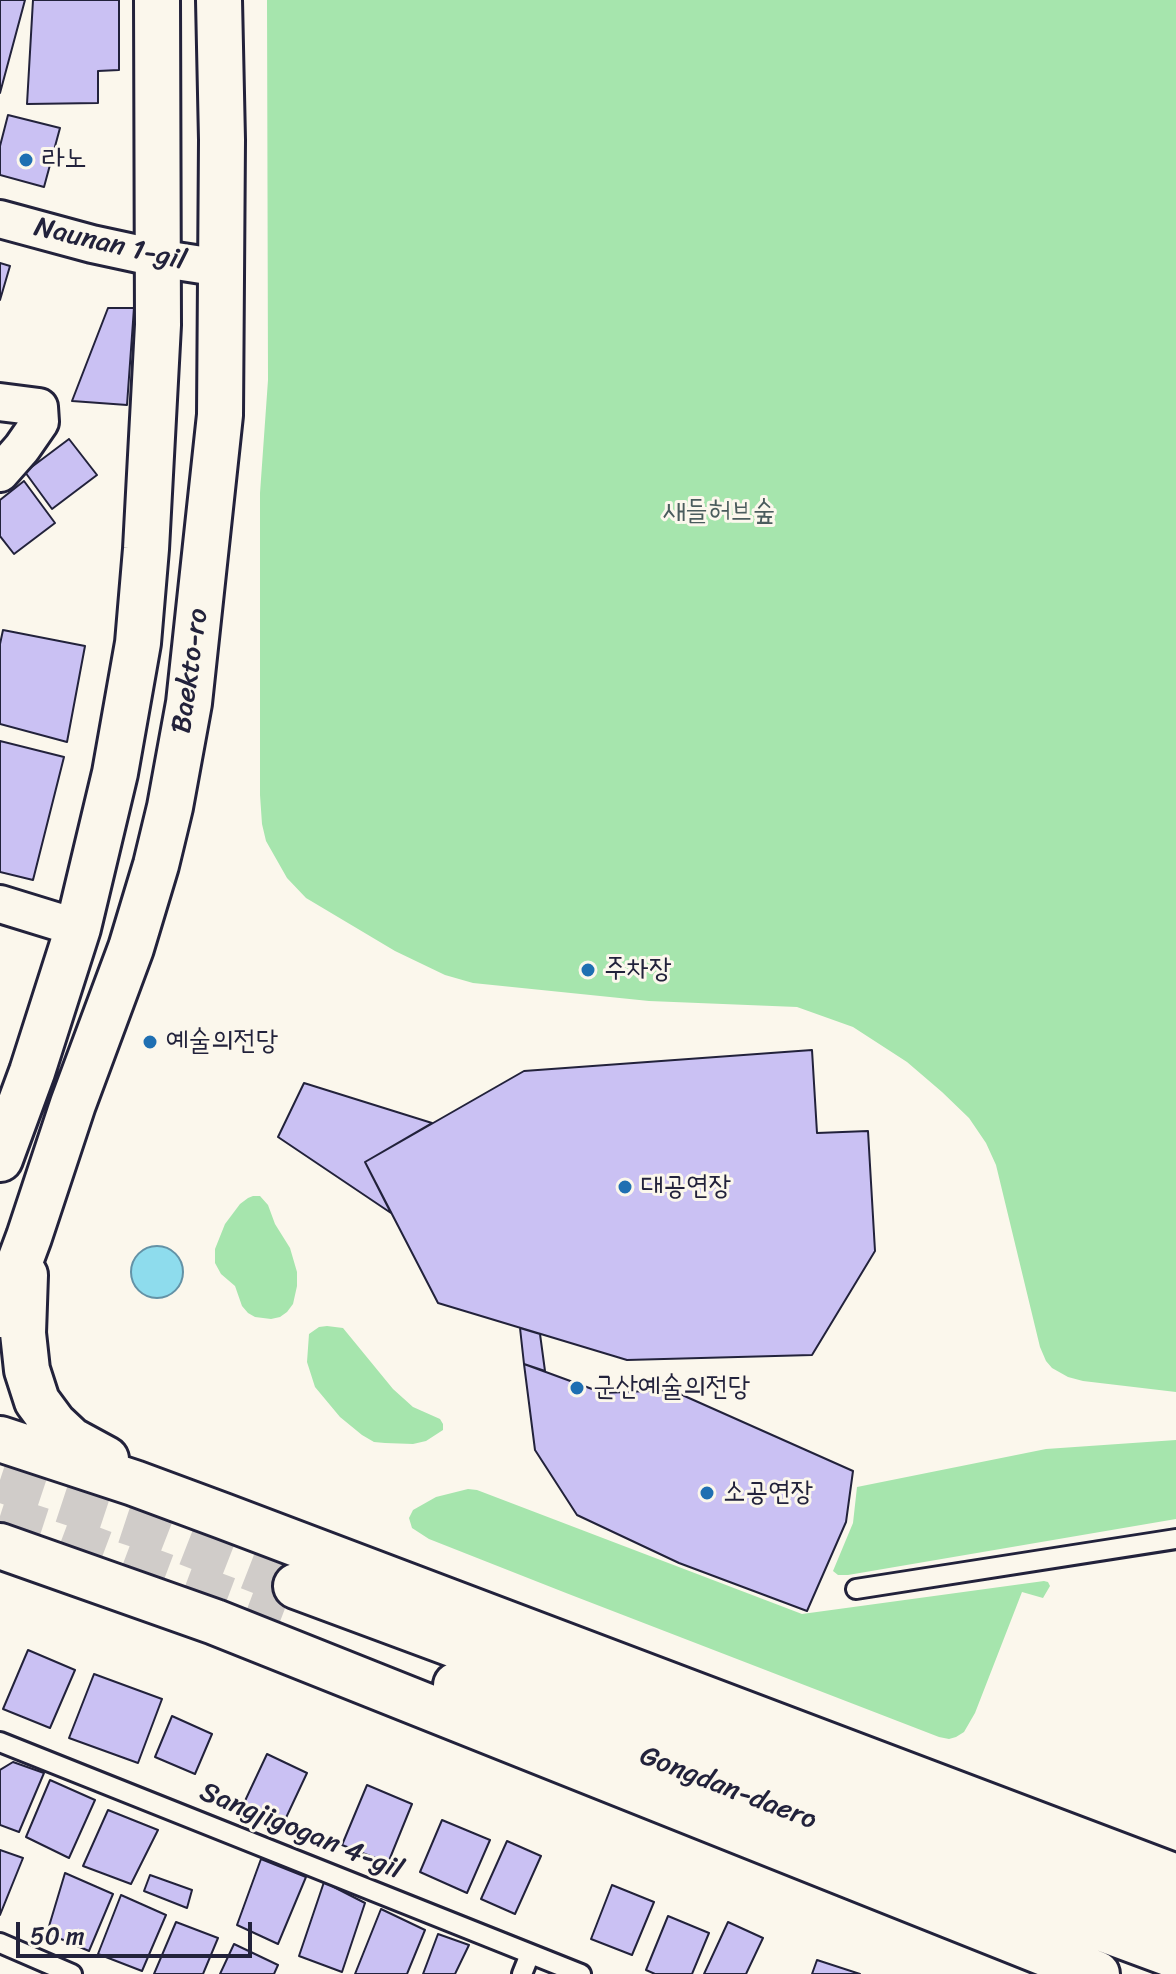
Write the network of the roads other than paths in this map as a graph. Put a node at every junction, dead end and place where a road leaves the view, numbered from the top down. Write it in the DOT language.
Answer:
graph roads {
  1 [pos="157,0"];
  2 [pos="219,0"];
  3 [pos="0,219"];
  4 [pos="157,258"];
  5 [pos="221,268"];
  6 [pos="0,402"];
  7 [pos="0,473"];
  8 [pos="0,904"];
  9 [pos="78,928"];
  10 [pos="0,1159"];
  11 [pos="29,1237"];
  12 [pos="0,1315"];
  13 [pos="0,1439"];
  14 [pos="223,1516"];
  15 [pos="1176,1539"];
  16 [pos="0,1546"];
  17 [pos="856,1589"];
  18 [pos="0,1742"];
  19 [pos="1176,1877"];
  20 [pos="1176,1915"];
  21 [pos="0,1943"];
  22 [pos="530,1954"];
  23 [pos="1176,1956"];
  24 [pos="72,1974"];
  25 [pos="522,1974"];
  26 [pos="581,1974"];
  27 [pos="1097,1974"];
  1 -- 4 [label="street, Baekto-ro"];
  2 -- 5 [label="street, Baekto-ro"];
  3 -- 4 [label="street, Naunan 1-gil"];
  4 -- 5 [label="street, Naunan 1-gil"];
  4 -- 9 [label="street, Baekto-ro"];
  5 -- 11 [label="street, Baekto-ro"];
  6 -- 7 [label="street"];
  8 -- 9 [label="street"];
  9 -- 10 [label="street, Baekto-ro"];
  11 -- 12 [label="street, Baekto-ro"];
  11 -- 14 [label="street"];
  13 -- 14 [label="street"];
  14 -- 19 [label="street"];
  15 -- 17 [label="lane"];
  16 -- 27 [label="street"];
  18 -- 22 [label="lane, Sangjigogan 4-gil"];
  20 -- 23 [label="street, Gongdan-daero"];
  21 -- 24 [label="lane"];
  22 -- 25 [label="lane"];
  22 -- 26 [label="lane, Sangjigogan 4-gil"];
}
